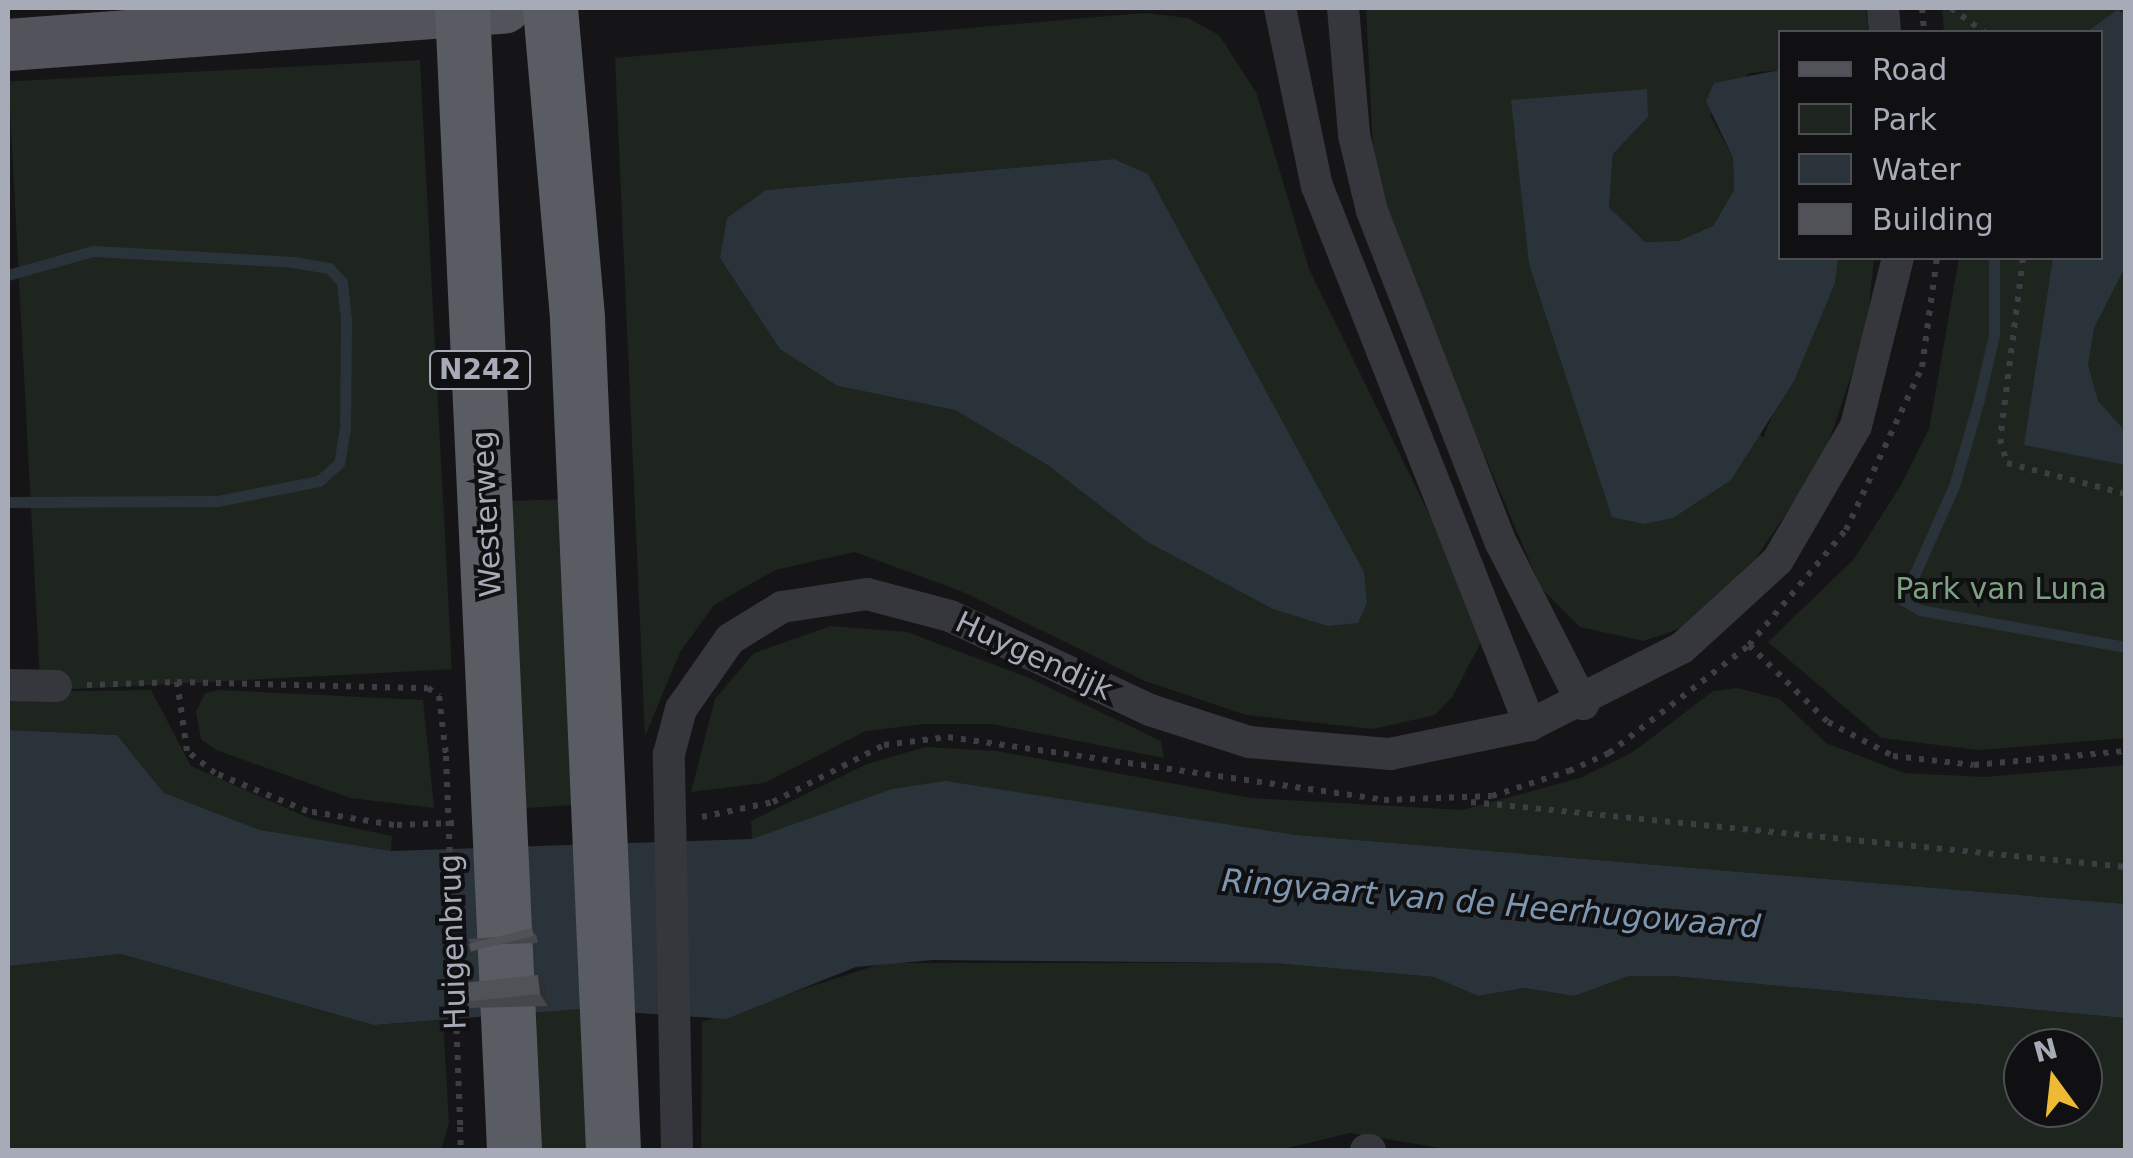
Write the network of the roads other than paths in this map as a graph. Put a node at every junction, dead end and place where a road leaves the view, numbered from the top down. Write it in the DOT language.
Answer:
graph roads {
  1 [pos="462,8"];
  2 [pos="505,8"];
  3 [pos="550,8"];
  4 [pos="1280,8"];
  5 [pos="1343,8"];
  6 [pos="8,45"];
  7 [pos="1898,260"];
  8 [pos="8,685"];
  9 [pos="56,686"];
  10 [pos="1583,704"];
  11 [pos="1530,726"];
  12 [pos="499,780"];
  13 [pos="514,1150"];
  14 [pos="613,1150"];
  15 [pos="677,1150"];
  1 -- 12 [label="highway, Westerweg / N242"];
  2 -- 6 [label="main road"];
  3 -- 14 [label="highway"];
  4 -- 11 [label="street"];
  5 -- 10 [label="street"];
  7 -- 10 [label="street, Huygendijk"];
  8 -- 9 [label="street"];
  10 -- 11 [label="street, Huygendijk"];
  11 -- 15 [label="street, Huygendijk"];
  12 -- 13 [label="highway, Huigenbrug / N242"];
}
